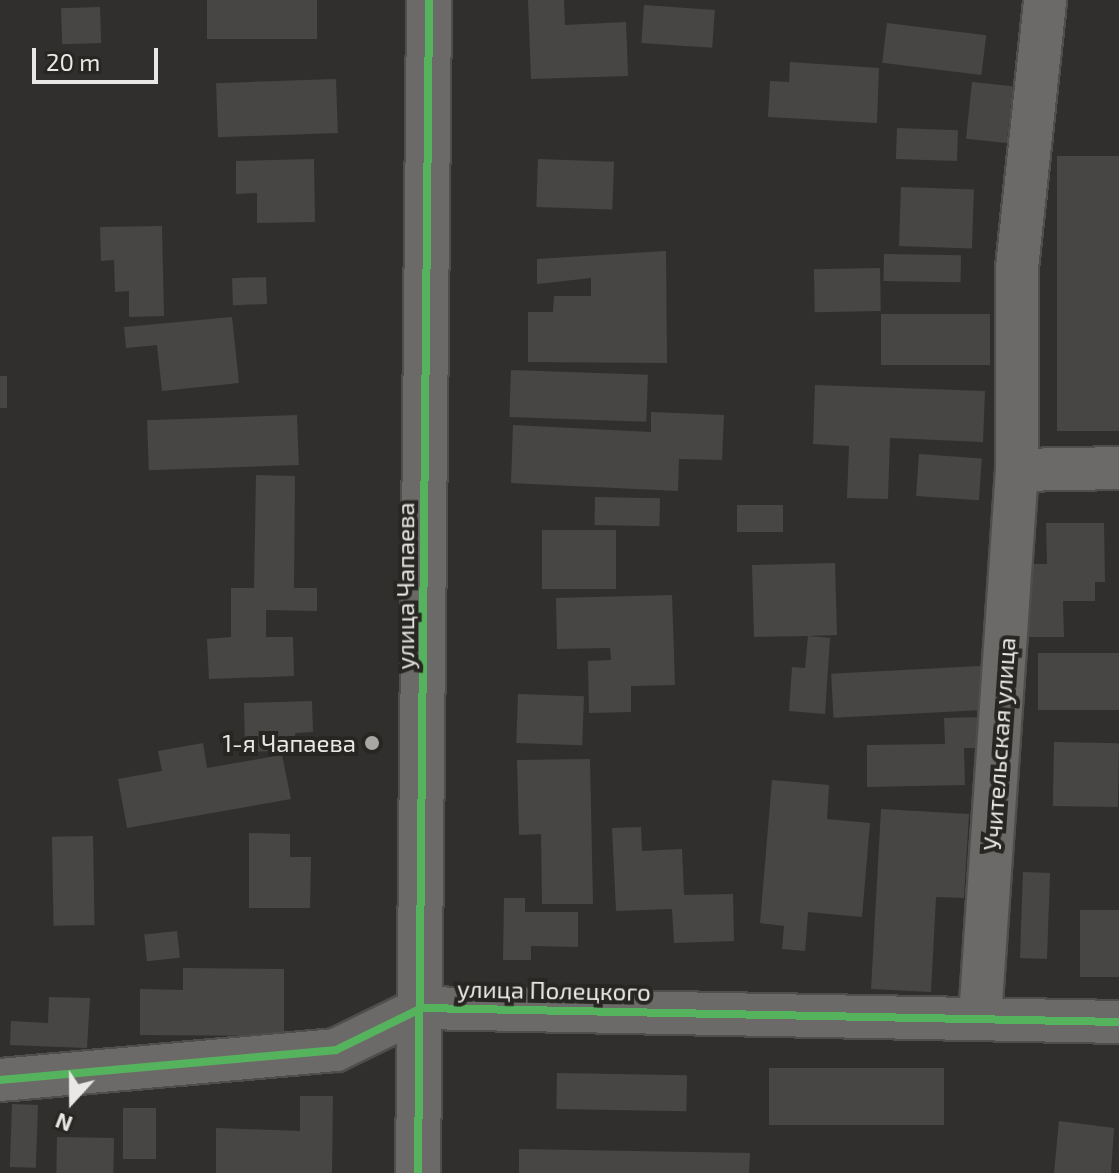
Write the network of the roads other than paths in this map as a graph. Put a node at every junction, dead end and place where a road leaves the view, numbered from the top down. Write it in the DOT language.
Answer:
graph roads {
  1 [pos="429,0"];
  2 [pos="1045,0"];
  3 [pos="1119,468"];
  4 [pos="1017,470"];
  5 [pos="422,1008"];
  6 [pos="980,1018"];
  7 [pos="1119,1022"];
  8 [pos="0,1080"];
  9 [pos="418,1173"];
  1 -- 5 [label="street, улица Чапаева"];
  2 -- 4 [label="street, Учительская улица"];
  3 -- 4 [label="street"];
  4 -- 6 [label="street, Учительская улица"];
  5 -- 6 [label="street, улица Полецкого"];
  5 -- 8 [label="street, улица Полецкого"];
  5 -- 9 [label="street, улица Чапаева"];
  6 -- 7 [label="street, улица Полецкого"];
}
